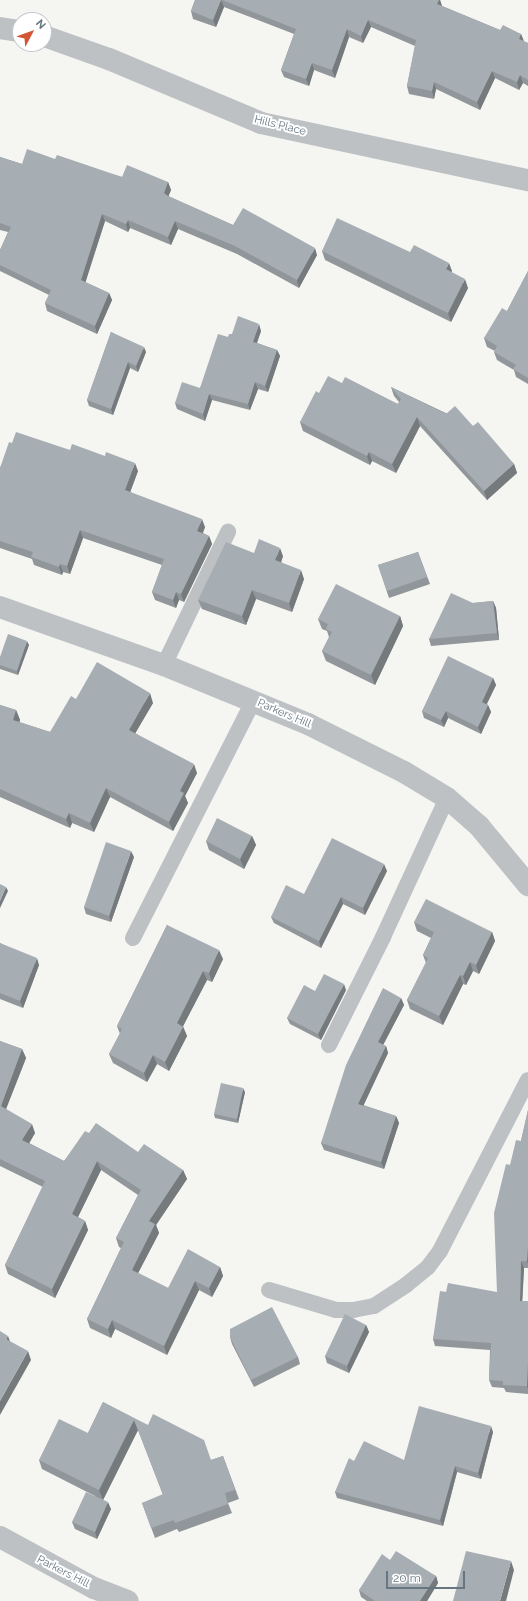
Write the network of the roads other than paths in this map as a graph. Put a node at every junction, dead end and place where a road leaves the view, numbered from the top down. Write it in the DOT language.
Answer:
graph roads {
  1 [pos="0,28"];
  2 [pos="12,30"];
  3 [pos="52,39"];
  4 [pos="528,180"];
  5 [pos="228,532"];
  6 [pos="0,607"];
  7 [pos="164,665"];
  8 [pos="253,701"];
  9 [pos="448,798"];
  10 [pos="528,885"];
  11 [pos="133,938"];
  12 [pos="329,1045"];
  13 [pos="528,1080"];
  14 [pos="269,1290"];
  15 [pos="0,1537"];
  16 [pos="128,1601"];
  1 -- 2 [label="street"];
  3 -- 4 [label="street, Hills Place"];
  5 -- 7 [label="lane"];
  6 -- 7 [label="street, Parkers Hill"];
  7 -- 8 [label="street, Parkers Hill"];
  8 -- 9 [label="street, Parkers Hill"];
  8 -- 11 [label="lane"];
  9 -- 10 [label="street, Parkers Hill"];
  9 -- 12 [label="lane"];
  13 -- 14 [label="lane"];
  15 -- 16 [label="street, Parkers Hill"];
}
